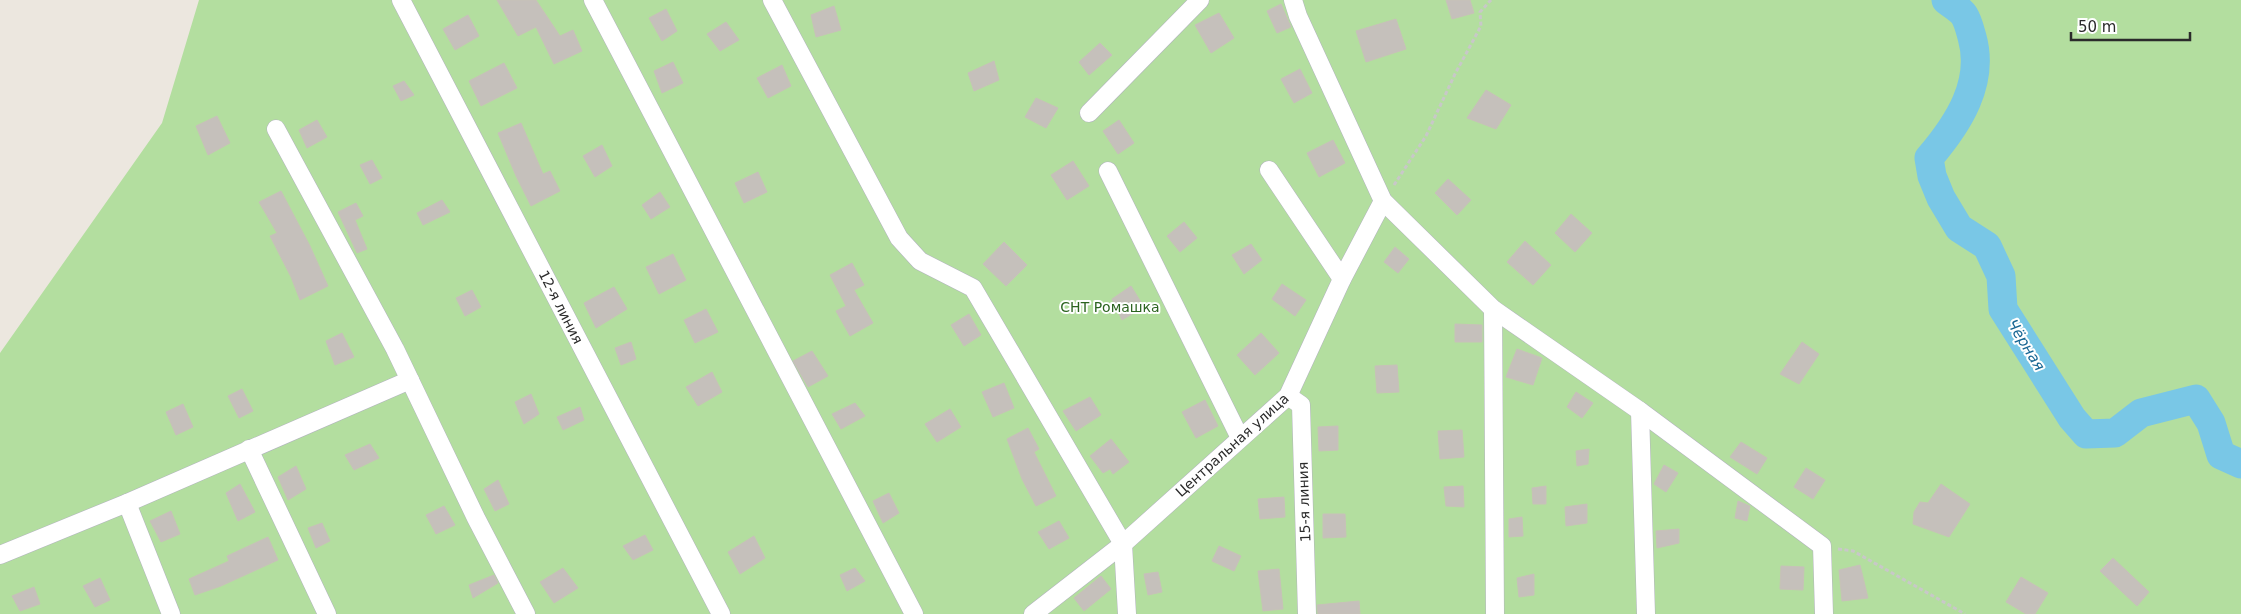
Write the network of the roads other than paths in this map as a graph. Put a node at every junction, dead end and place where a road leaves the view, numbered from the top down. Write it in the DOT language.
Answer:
graph roads {
  1 [pos="401,0"];
  2 [pos="593,0"];
  3 [pos="772,0"];
  4 [pos="1200,0"];
  5 [pos="1293,0"];
  6 [pos="1089,113"];
  7 [pos="276,129"];
  8 [pos="1269,170"];
  9 [pos="1108,171"];
  10 [pos="1383,201"];
  11 [pos="1342,278"];
  12 [pos="1493,309"];
  13 [pos="410,380"];
  14 [pos="1288,396"];
  15 [pos="1640,411"];
  16 [pos="1240,438"];
  17 [pos="249,449"];
  18 [pos="127,503"];
  19 [pos="1123,544"];
  20 [pos="0,555"];
  21 [pos="171,614"];
  22 [pos="327,614"];
  23 [pos="526,614"];
  24 [pos="721,614"];
  25 [pos="914,614"];
  26 [pos="1033,614"];
  27 [pos="1127,614"];
  28 [pos="1307,614"];
  29 [pos="1495,614"];
  30 [pos="1646,614"];
  31 [pos="1824,614"];
  1 -- 24 [label="street, 12-я линия"];
  2 -- 25 [label="street"];
  3 -- 19 [label="street"];
  4 -- 6 [label="street"];
  5 -- 10 [label="street"];
  7 -- 13 [label="street"];
  8 -- 11 [label="street"];
  9 -- 16 [label="street"];
  10 -- 11 [label="street, Центральная улица"];
  10 -- 12 [label="street"];
  11 -- 14 [label="street, Центральная улица"];
  12 -- 15 [label="street"];
  12 -- 29 [label="street"];
  13 -- 17 [label="street"];
  13 -- 23 [label="street"];
  14 -- 16 [label="street, Центральная улица"];
  14 -- 28 [label="street, 15-я линия"];
  15 -- 30 [label="street"];
  15 -- 31 [label="street"];
  16 -- 19 [label="street, Центральная улица"];
  17 -- 18 [label="street"];
  17 -- 22 [label="street"];
  18 -- 20 [label="street"];
  18 -- 21 [label="street"];
  19 -- 26 [label="street, Центральная улица"];
  19 -- 27 [label="street"];
}
